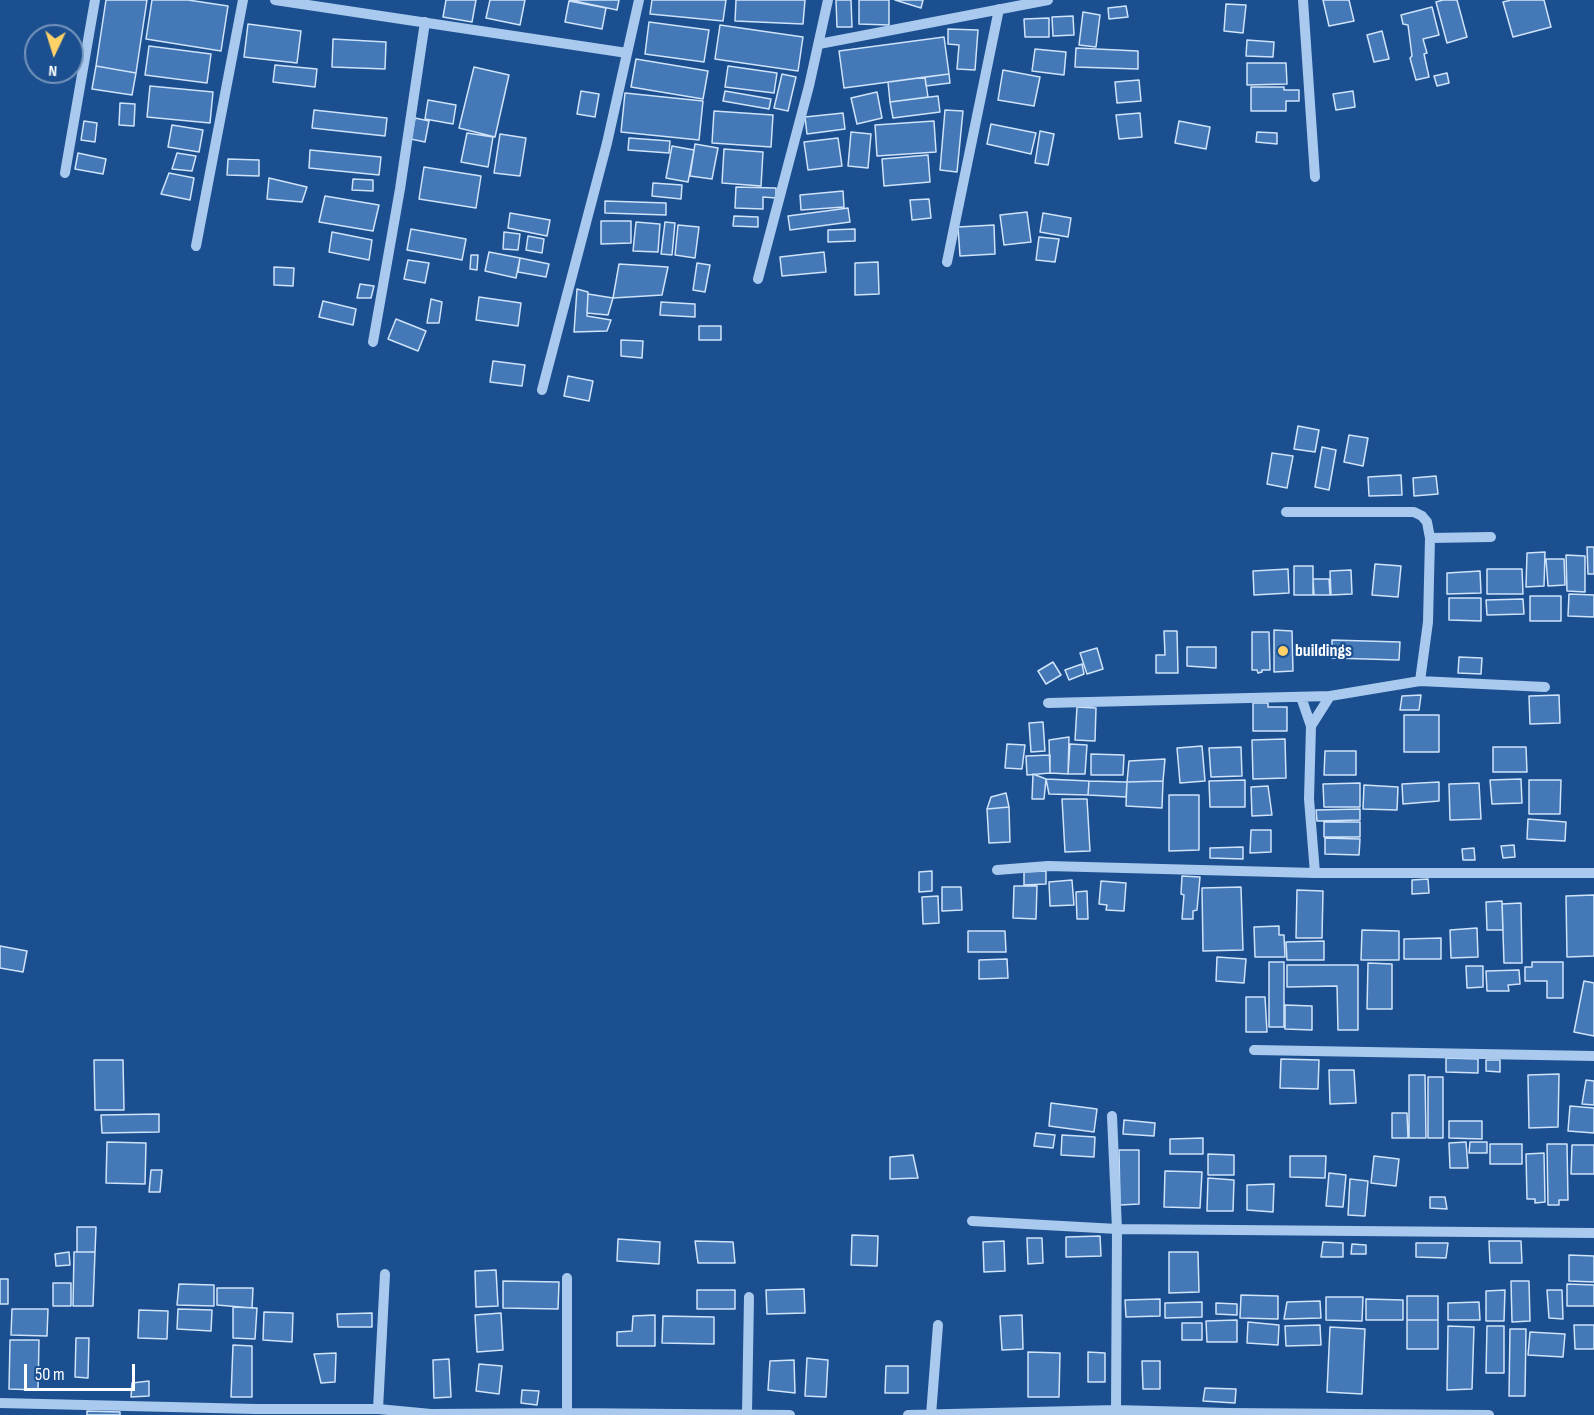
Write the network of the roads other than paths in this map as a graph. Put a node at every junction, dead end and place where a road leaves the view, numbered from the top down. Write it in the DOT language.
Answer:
graph roads {
  1 [pos="95,0"];
  2 [pos="243,0"];
  3 [pos="275,0"];
  4 [pos="639,0"];
  5 [pos="828,0"];
  6 [pos="1048,0"];
  7 [pos="1303,0"];
  8 [pos="999,9"];
  9 [pos="425,22"];
  10 [pos="819,44"];
  11 [pos="627,53"];
  12 [pos="65,173"];
  13 [pos="1315,177"];
  14 [pos="196,246"];
  15 [pos="947,262"];
  16 [pos="758,279"];
  17 [pos="373,342"];
  18 [pos="542,390"];
  19 [pos="1286,512"];
  20 [pos="1491,537"];
  21 [pos="1430,538"];
  22 [pos="1420,681"];
  23 [pos="1545,687"];
  24 [pos="1330,696"];
  25 [pos="1301,697"];
  26 [pos="1048,703"];
  27 [pos="1311,726"];
  28 [pos="997,870"];
  29 [pos="1315,873"];
  30 [pos="1594,873"];
  31 [pos="1254,1050"];
  32 [pos="1594,1056"];
  33 [pos="1112,1116"];
  34 [pos="972,1221"];
  35 [pos="1117,1229"];
  36 [pos="1594,1233"];
  37 [pos="385,1274"];
  38 [pos="567,1278"];
  39 [pos="749,1297"];
  40 [pos="938,1324"];
  41 [pos="0,1403"];
  42 [pos="378,1409"];
  43 [pos="1116,1410"];
  44 [pos="567,1413"];
  45 [pos="747,1413"];
  46 [pos="1227,1414"];
  47 [pos="430,1415"];
  48 [pos="790,1415"];
  49 [pos="908,1415"];
  50 [pos="931,1415"];
  51 [pos="1489,1415"];
  1 -- 12 [label="street"];
  2 -- 14 [label="street"];
  3 -- 9 [label="street"];
  4 -- 11 [label="street"];
  5 -- 10 [label="street"];
  6 -- 8 [label="street"];
  7 -- 13 [label="street"];
  8 -- 10 [label="street"];
  8 -- 15 [label="street"];
  9 -- 11 [label="street"];
  9 -- 17 [label="street"];
  10 -- 16 [label="street"];
  11 -- 18 [label="street"];
  19 -- 21 [label="street"];
  20 -- 21 [label="street"];
  21 -- 22 [label="street"];
  22 -- 23 [label="street"];
  22 -- 24 [label="street"];
  24 -- 25 [label="street"];
  24 -- 27 [label="street"];
  25 -- 26 [label="street"];
  25 -- 27 [label="street"];
  27 -- 29 [label="street"];
  28 -- 29 [label="street"];
  29 -- 30 [label="street"];
  31 -- 32 [label="street"];
  33 -- 35 [label="street"];
  34 -- 35 [label="street"];
  35 -- 36 [label="street"];
  35 -- 43 [label="street"];
  37 -- 42 [label="street"];
  38 -- 44 [label="street"];
  39 -- 45 [label="street"];
  40 -- 50 [label="street"];
  41 -- 42 [label="street"];
  42 -- 47 [label="street"];
  43 -- 46 [label="street"];
  43 -- 50 [label="street"];
  44 -- 45 [label="street"];
  44 -- 47 [label="street"];
  45 -- 48 [label="street"];
  46 -- 51 [label="street"];
  49 -- 50 [label="street"];
}
